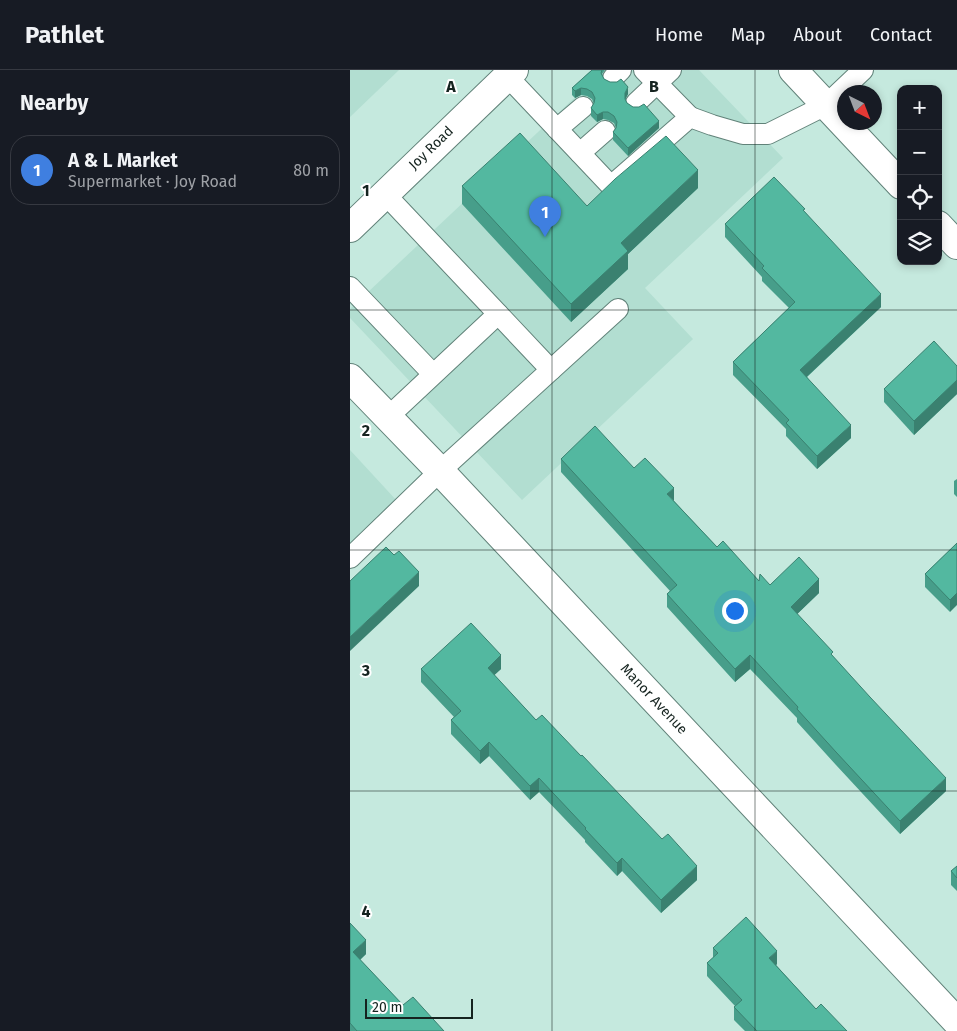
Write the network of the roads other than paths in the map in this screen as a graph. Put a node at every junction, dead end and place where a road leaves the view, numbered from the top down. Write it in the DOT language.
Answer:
graph roads {
  1 [pos="793,70"];
  2 [pos="863,70"];
  3 [pos="510,73"];
  4 [pos="658,74"];
  5 [pos="636,102"];
  6 [pos="826,105"];
  7 [pos="583,107"];
  8 [pos="690,117"];
  9 [pos="557,129"];
  10 [pos="605,131"];
  11 [pos="580,153"];
  12 [pos="897,181"];
  13 [pos="385,194"];
  14 [pos="350,228"];
  15 [pos="942,229"];
  16 [pos="957,245"];
  17 [pos="350,287"];
  18 [pos="618,309"];
  19 [pos="498,314"];
  20 [pos="551,370"];
  21 [pos="433,374"];
  22 [pos="350,378"];
  23 [pos="388,417"];
  24 [pos="440,471"];
  25 [pos="350,558"];
  26 [pos="957,1022"];
  1 -- 6 [label="street"];
  2 -- 6 [label="lane"];
  3 -- 9 [label="lane"];
  3 -- 13 [label="street, Joy Road"];
  4 -- 5 [label="lane"];
  4 -- 8 [label="lane"];
  6 -- 8 [label="lane"];
  6 -- 12 [label="street"];
  7 -- 9 [label="lane"];
  8 -- 11 [label="lane"];
  9 -- 11 [label="lane"];
  10 -- 11 [label="lane"];
  13 -- 14 [label="street, Joy Road"];
  13 -- 19 [label="lane"];
  15 -- 16 [label="street"];
  17 -- 21 [label="lane"];
  18 -- 20 [label="lane"];
  19 -- 20 [label="lane"];
  19 -- 21 [label="lane"];
  20 -- 24 [label="lane"];
  21 -- 23 [label="lane"];
  22 -- 23 [label="street, Manor Avenue"];
  23 -- 24 [label="street, Manor Avenue"];
  24 -- 25 [label="lane"];
  24 -- 26 [label="street, Manor Avenue"];
}
